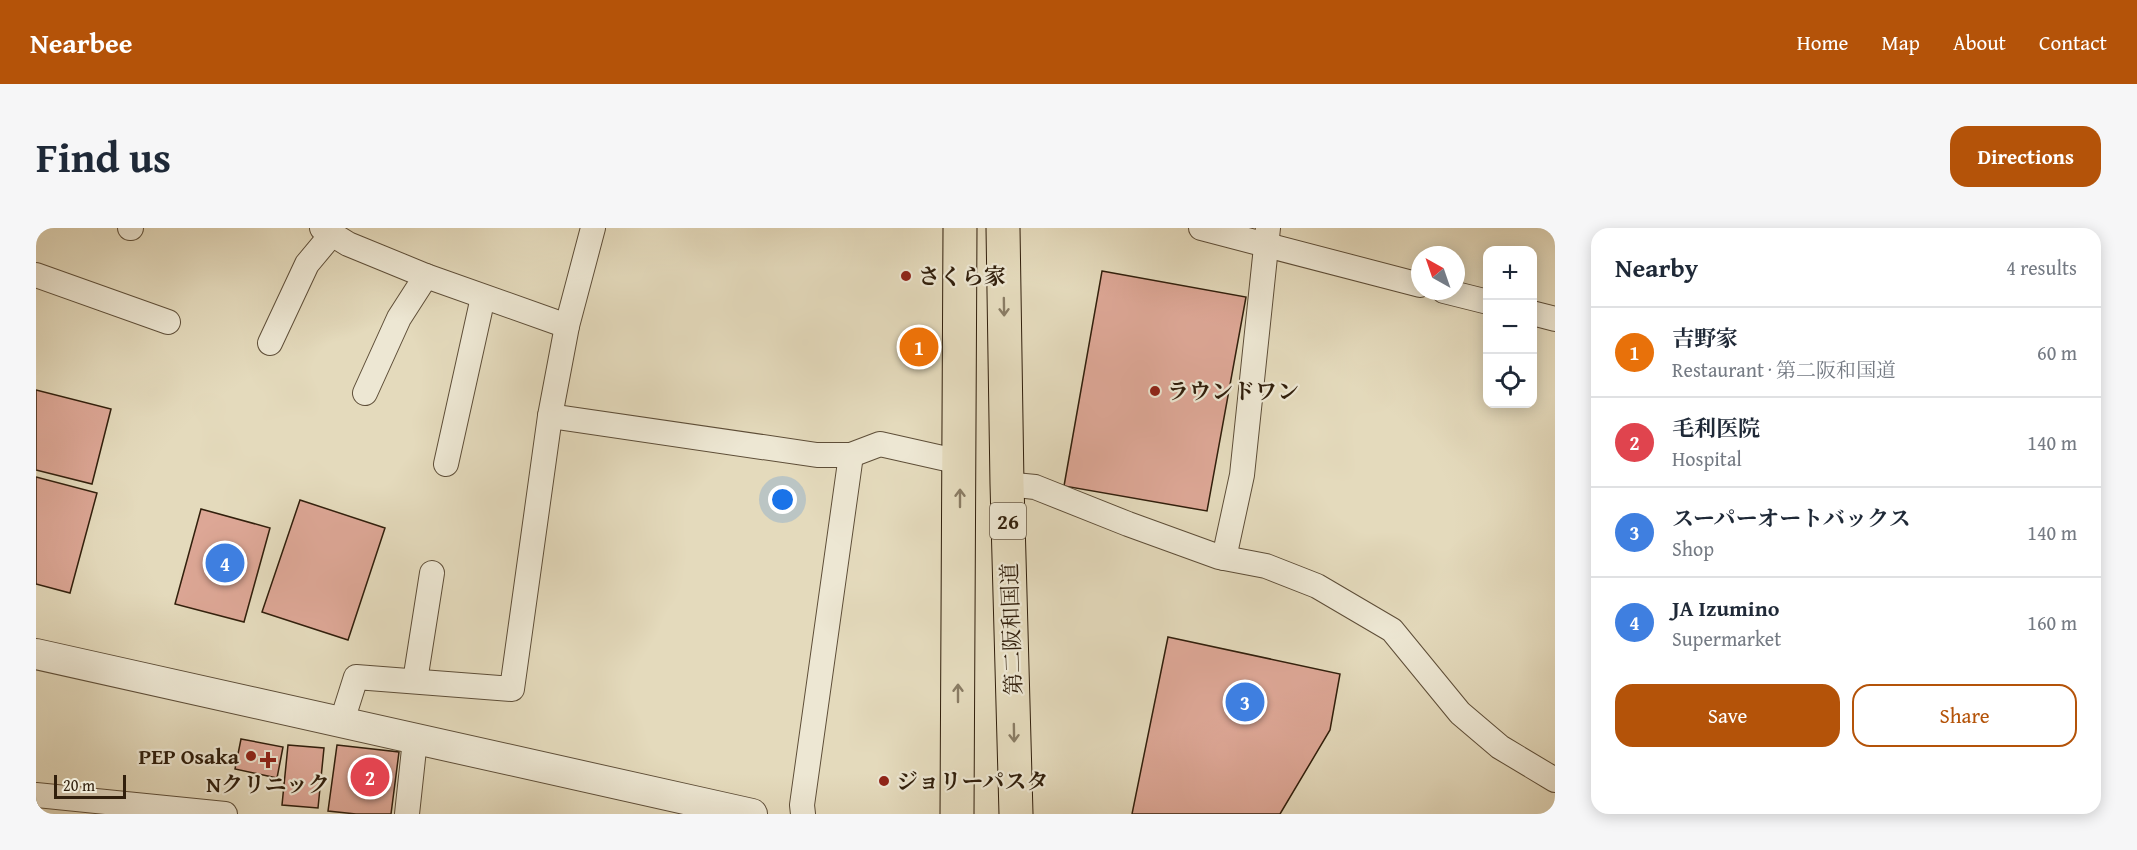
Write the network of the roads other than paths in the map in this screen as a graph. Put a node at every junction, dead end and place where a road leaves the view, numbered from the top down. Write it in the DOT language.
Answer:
graph roads {
  1 [pos="593,228"];
  2 [pos="960,228"];
  3 [pos="1003,228"];
  4 [pos="1201,228"];
  5 [pos="327,231"];
  6 [pos="1268,237"];
  7 [pos="36,275"];
  8 [pos="426,276"];
  9 [pos="1411,282"];
  10 [pos="1465,296"];
  11 [pos="483,297"];
  12 [pos="1483,301"];
  13 [pos="1537,315"];
  14 [pos="1555,319"];
  15 [pos="168,322"];
  16 [pos="567,326"];
  17 [pos="270,343"];
  18 [pos="365,393"];
  19 [pos="550,416"];
  20 [pos="851,455"];
  21 [pos="960,462"];
  22 [pos="446,464"];
  23 [pos="1007,484"];
  24 [pos="1224,558"];
  25 [pos="432,573"];
  26 [pos="36,654"];
  27 [pos="415,681"];
  28 [pos="342,722"];
  29 [pos="415,740"];
  30 [pos="1555,780"];
  31 [pos="36,795"];
  32 [pos="225,814"];
  33 [pos="407,814"];
  34 [pos="752,814"];
  35 [pos="803,814"];
  36 [pos="957,814"];
  37 [pos="1016,814"];
  1 -- 16 [label="street"];
  2 -- 21 [label="highway, 26"];
  3 -- 23 [label="highway, 第二阪和国道 / 26, one-way"];
  4 -- 6 [label="street"];
  5 -- 8 [label="street"];
  5 -- 17 [label="street"];
  6 -- 9 [label="street"];
  6 -- 24 [label="street"];
  7 -- 15 [label="street"];
  8 -- 11 [label="street"];
  8 -- 18 [label="street"];
  10 -- 12 [label="street"];
  11 -- 16 [label="street"];
  11 -- 22 [label="street"];
  13 -- 14 [label="street"];
  16 -- 19 [label="street"];
  19 -- 20 [label="street"];
  19 -- 27 [label="street"];
  20 -- 21 [label="street"];
  20 -- 35 [label="street"];
  36 -- 21 [label="highway, 26, one-way"];
  23 -- 24 [label="street"];
  23 -- 37 [label="highway, 第二阪和国道 / 26, one-way"];
  24 -- 30 [label="street"];
  25 -- 27 [label="street"];
  26 -- 28 [label="street"];
  27 -- 28 [label="street"];
  28 -- 29 [label="street"];
  29 -- 33 [label="street"];
  29 -- 34 [label="street"];
  31 -- 32 [label="street"];
}
